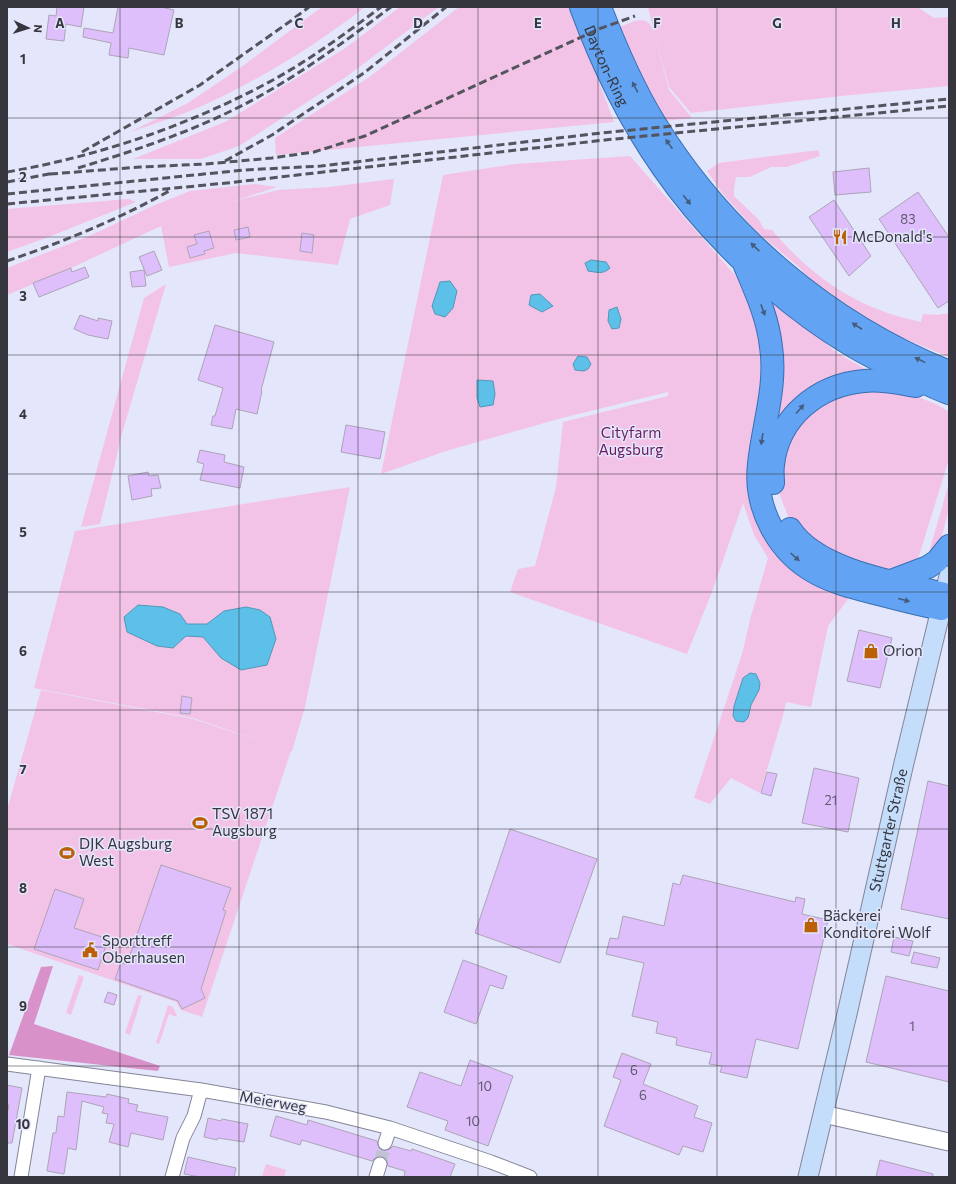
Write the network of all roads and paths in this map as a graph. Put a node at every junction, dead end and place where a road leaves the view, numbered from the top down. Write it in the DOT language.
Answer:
graph roads {
  1 [pos="581,7"];
  2 [pos="600,7"];
  3 [pos="644,123"];
  4 [pos="744,261"];
  5 [pos="948,386"];
  6 [pos="949,546"];
  7 [pos="891,581"];
  8 [pos="945,593"];
  9 [pos="7,1064"];
  10 [pos="39,1068"];
  11 [pos="200,1090"];
  12 [pos="823,1114"];
  13 [pos="390,1128"];
  14 [pos="949,1142"];
  15 [pos="385,1144"];
  16 [pos="380,1164"];
  17 [pos="21,1177"];
  18 [pos="172,1177"];
  19 [pos="376,1177"];
  20 [pos="530,1177"];
  21 [pos="808,1177"];
  1 -- 3 [label="highway, Dayton-Ring"];
  3 -- 2 [label="highway, Dayton-Ring, one-way"];
  3 -- 4 [label="highway, one-way"];
  5 -- 3 [label="highway, one-way"];
  4 -- 5 [label="highway"];
  4 -- 8 [label="highway, one-way"];
  7 -- 5 [label="highway, one-way"];
  6 -- 7 [label="highway"];
  7 -- 8 [label="highway"];
  8 -- 12 [label="main road, Stuttgarter Straße"];
  9 -- 10 [label="street, Meierweg"];
  10 -- 11 [label="street, Meierweg"];
  10 -- 17 [label="street"];
  11 -- 13 [label="street, Meierweg"];
  11 -- 18 [label="street"];
  12 -- 14 [label="street"];
  12 -- 21 [label="main road, Stuttgarter Straße"];
  13 -- 15 [label="street"];
  13 -- 20 [label="street, Meierweg"];
  16 -- 19 [label="street"];
}
